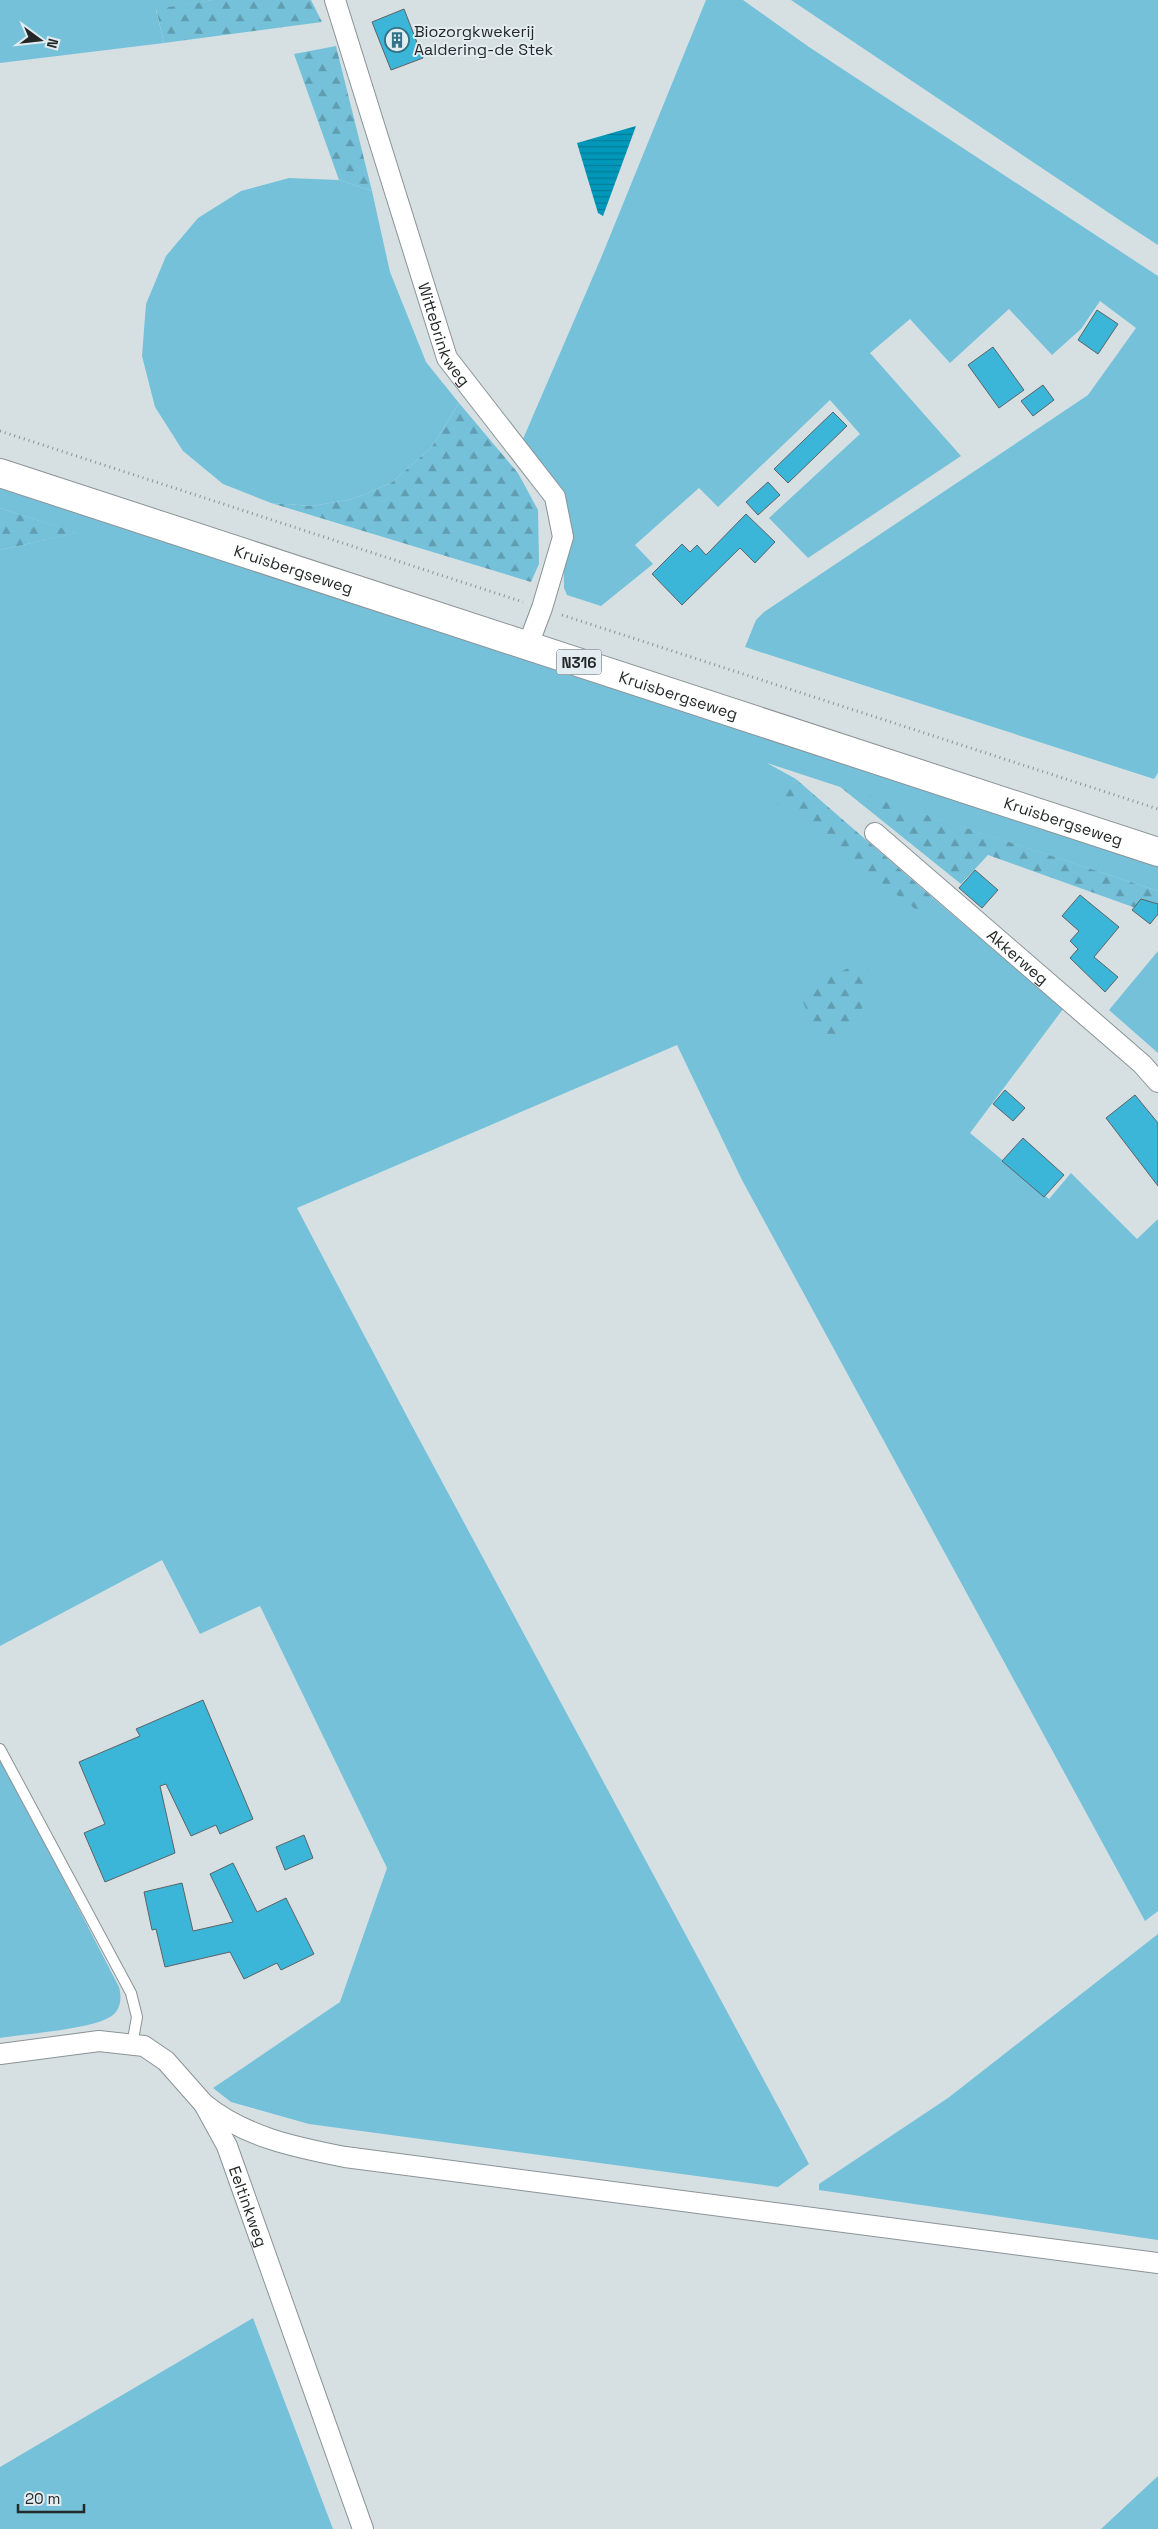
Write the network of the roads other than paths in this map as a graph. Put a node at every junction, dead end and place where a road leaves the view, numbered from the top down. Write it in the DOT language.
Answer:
graph roads {
  1 [pos="335,0"];
  2 [pos="0,473"];
  3 [pos="528,645"];
  4 [pos="875,833"];
  5 [pos="1158,852"];
  6 [pos="1158,1082"];
  7 [pos="0,1749"];
  8 [pos="132,2045"];
  9 [pos="0,2054"];
  10 [pos="204,2104"];
  11 [pos="1158,2263"];
  12 [pos="363,2529"];
  1 -- 3 [label="street, Wittebrinkweg"];
  2 -- 3 [label="main road, Kruisbergseweg / N316"];
  3 -- 5 [label="main road, Kruisbergseweg / N316"];
  4 -- 6 [label="street, Akkerweg"];
  7 -- 8 [label="lane"];
  8 -- 9 [label="street, Eeltinkweg"];
  8 -- 10 [label="street, Eeltinkweg"];
  10 -- 11 [label="street"];
  10 -- 12 [label="street, Eeltinkweg"];
}
